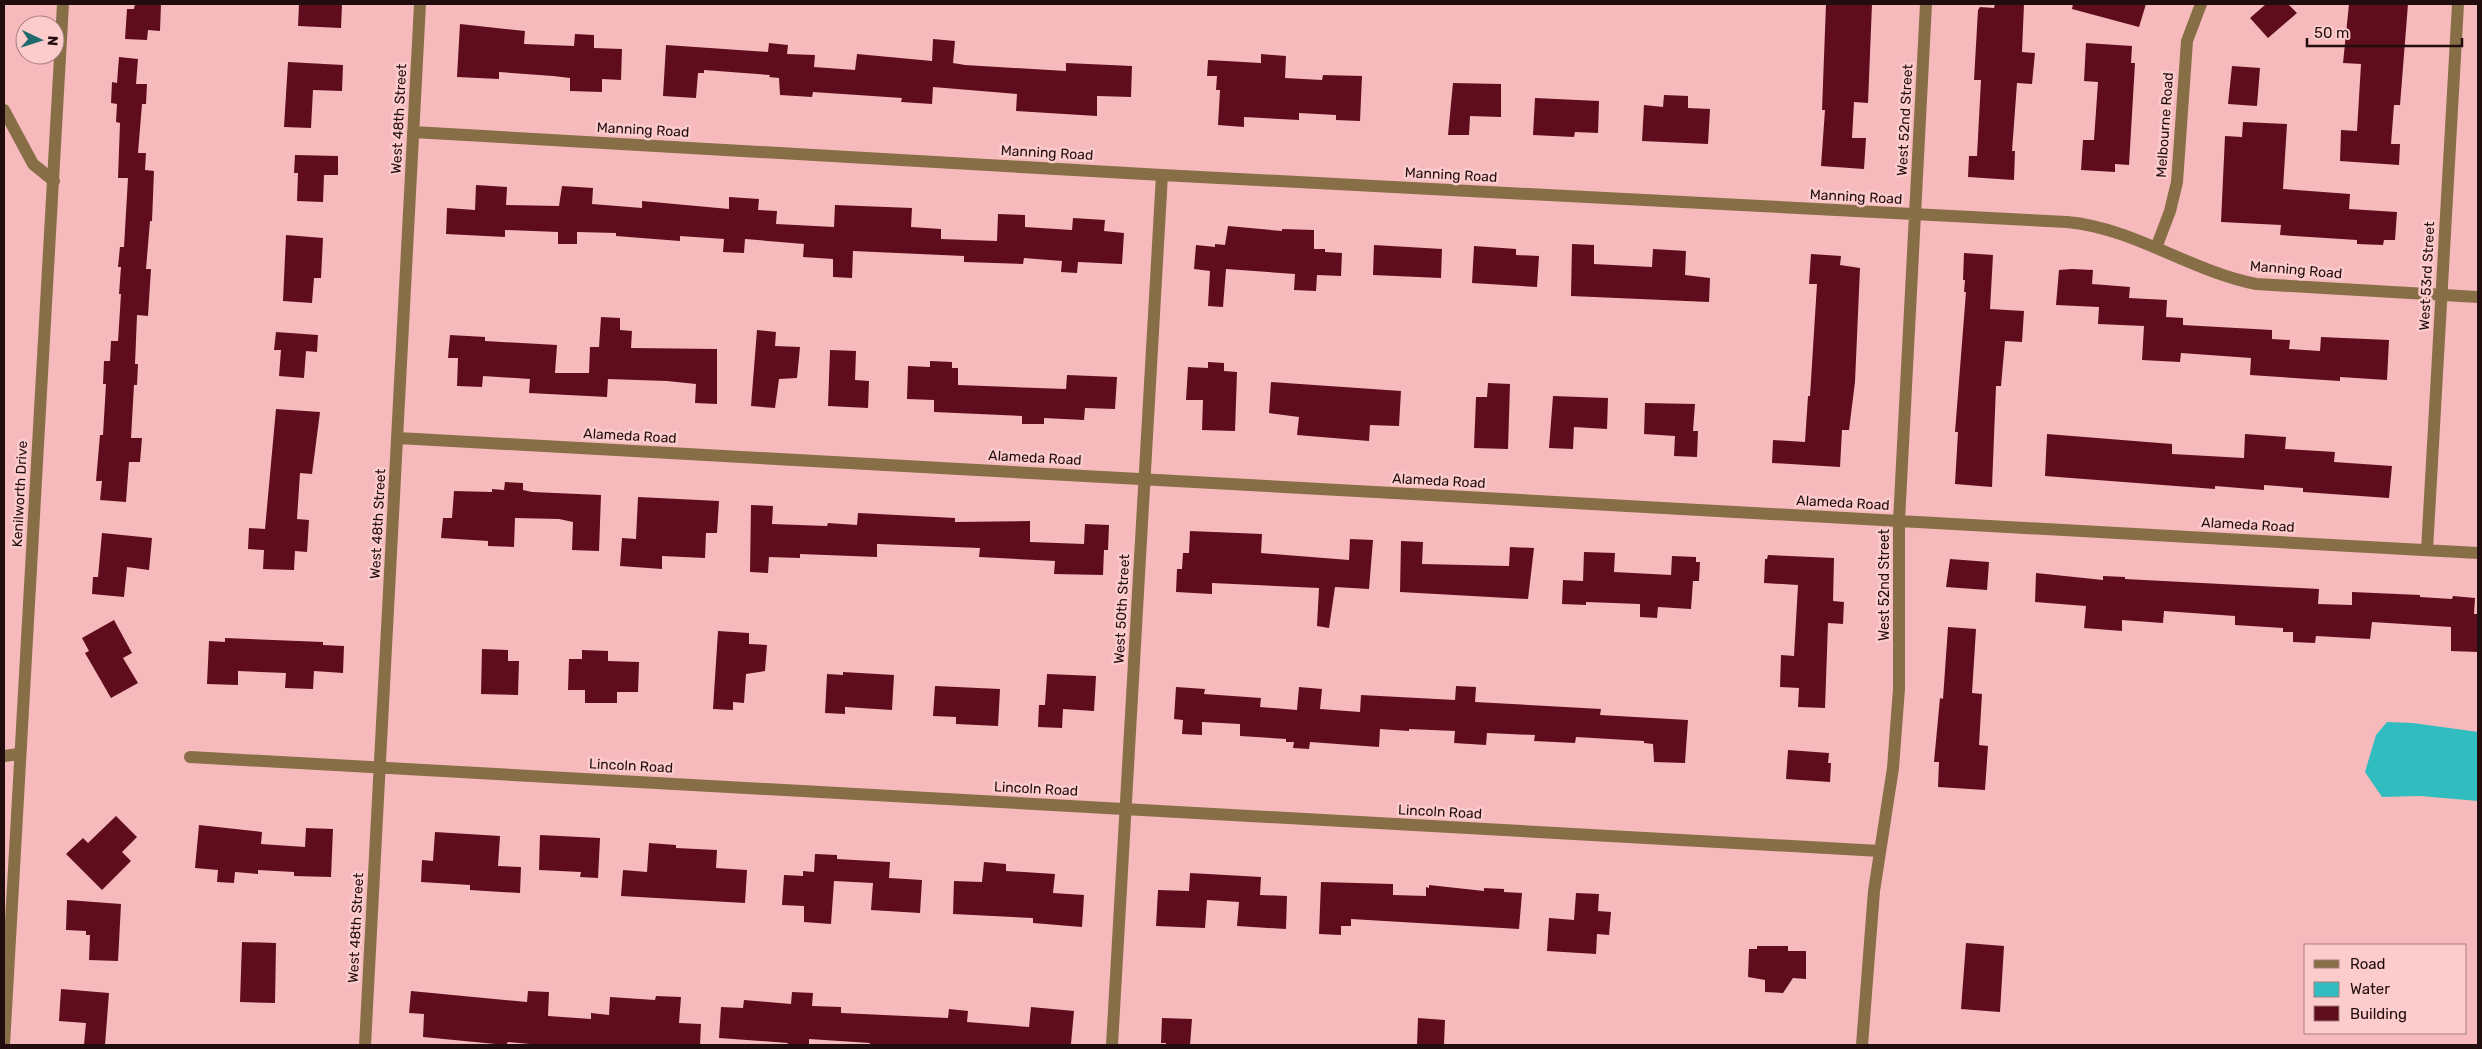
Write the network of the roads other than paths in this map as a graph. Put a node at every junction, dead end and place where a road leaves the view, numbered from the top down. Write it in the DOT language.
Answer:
graph roads {
  1 [pos="63,4"];
  2 [pos="420,4"];
  3 [pos="1926,4"];
  4 [pos="2201,4"];
  5 [pos="2458,4"];
  6 [pos="4,110"];
  7 [pos="413,132"];
  8 [pos="1162,175"];
  9 [pos="54,180"];
  10 [pos="1916,214"];
  11 [pos="2156,248"];
  12 [pos="2441,295"];
  13 [pos="2478,297"];
  14 [pos="398,438"];
  15 [pos="1144,479"];
  16 [pos="1899,521"];
  17 [pos="2427,550"];
  18 [pos="2478,553"];
  19 [pos="19,754"];
  20 [pos="4,756"];
  21 [pos="190,757"];
  22 [pos="380,767"];
  23 [pos="1126,809"];
  24 [pos="1880,851"];
  25 [pos="4,1045"];
  26 [pos="364,1045"];
  27 [pos="1112,1045"];
  28 [pos="1862,1045"];
  1 -- 9 [label="street, Kenilworth Drive"];
  2 -- 7 [label="street, West 48th Street"];
  3 -- 10 [label="street, West 52nd Street"];
  4 -- 11 [label="street, Melbourne Road"];
  5 -- 12 [label="street, West 53rd Street"];
  6 -- 9 [label="street"];
  7 -- 8 [label="street, Manning Road"];
  7 -- 14 [label="street, West 48th Street"];
  8 -- 10 [label="street, Manning Road"];
  8 -- 15 [label="street, West 50th Street"];
  9 -- 19 [label="street, Kenilworth Drive"];
  10 -- 11 [label="street, Manning Road"];
  10 -- 16 [label="street, West 52nd Street"];
  11 -- 12 [label="street, Manning Road"];
  12 -- 13 [label="street, Manning Road"];
  12 -- 17 [label="street, West 53rd Street"];
  14 -- 15 [label="street, Alameda Road"];
  14 -- 22 [label="street, West 48th Street"];
  15 -- 16 [label="street, Alameda Road"];
  15 -- 23 [label="street, West 50th Street"];
  16 -- 17 [label="street, Alameda Road"];
  16 -- 24 [label="street, West 52nd Street"];
  17 -- 18 [label="street, Alameda Road"];
  19 -- 20 [label="street"];
  19 -- 25 [label="street, Kenilworth Drive"];
  21 -- 22 [label="street, Lincoln Road"];
  22 -- 23 [label="street, Lincoln Road"];
  22 -- 26 [label="street, West 48th Street"];
  23 -- 24 [label="street, Lincoln Road"];
  23 -- 27 [label="street, West 50th Street"];
  24 -- 28 [label="street, West 52nd Street"];
}
